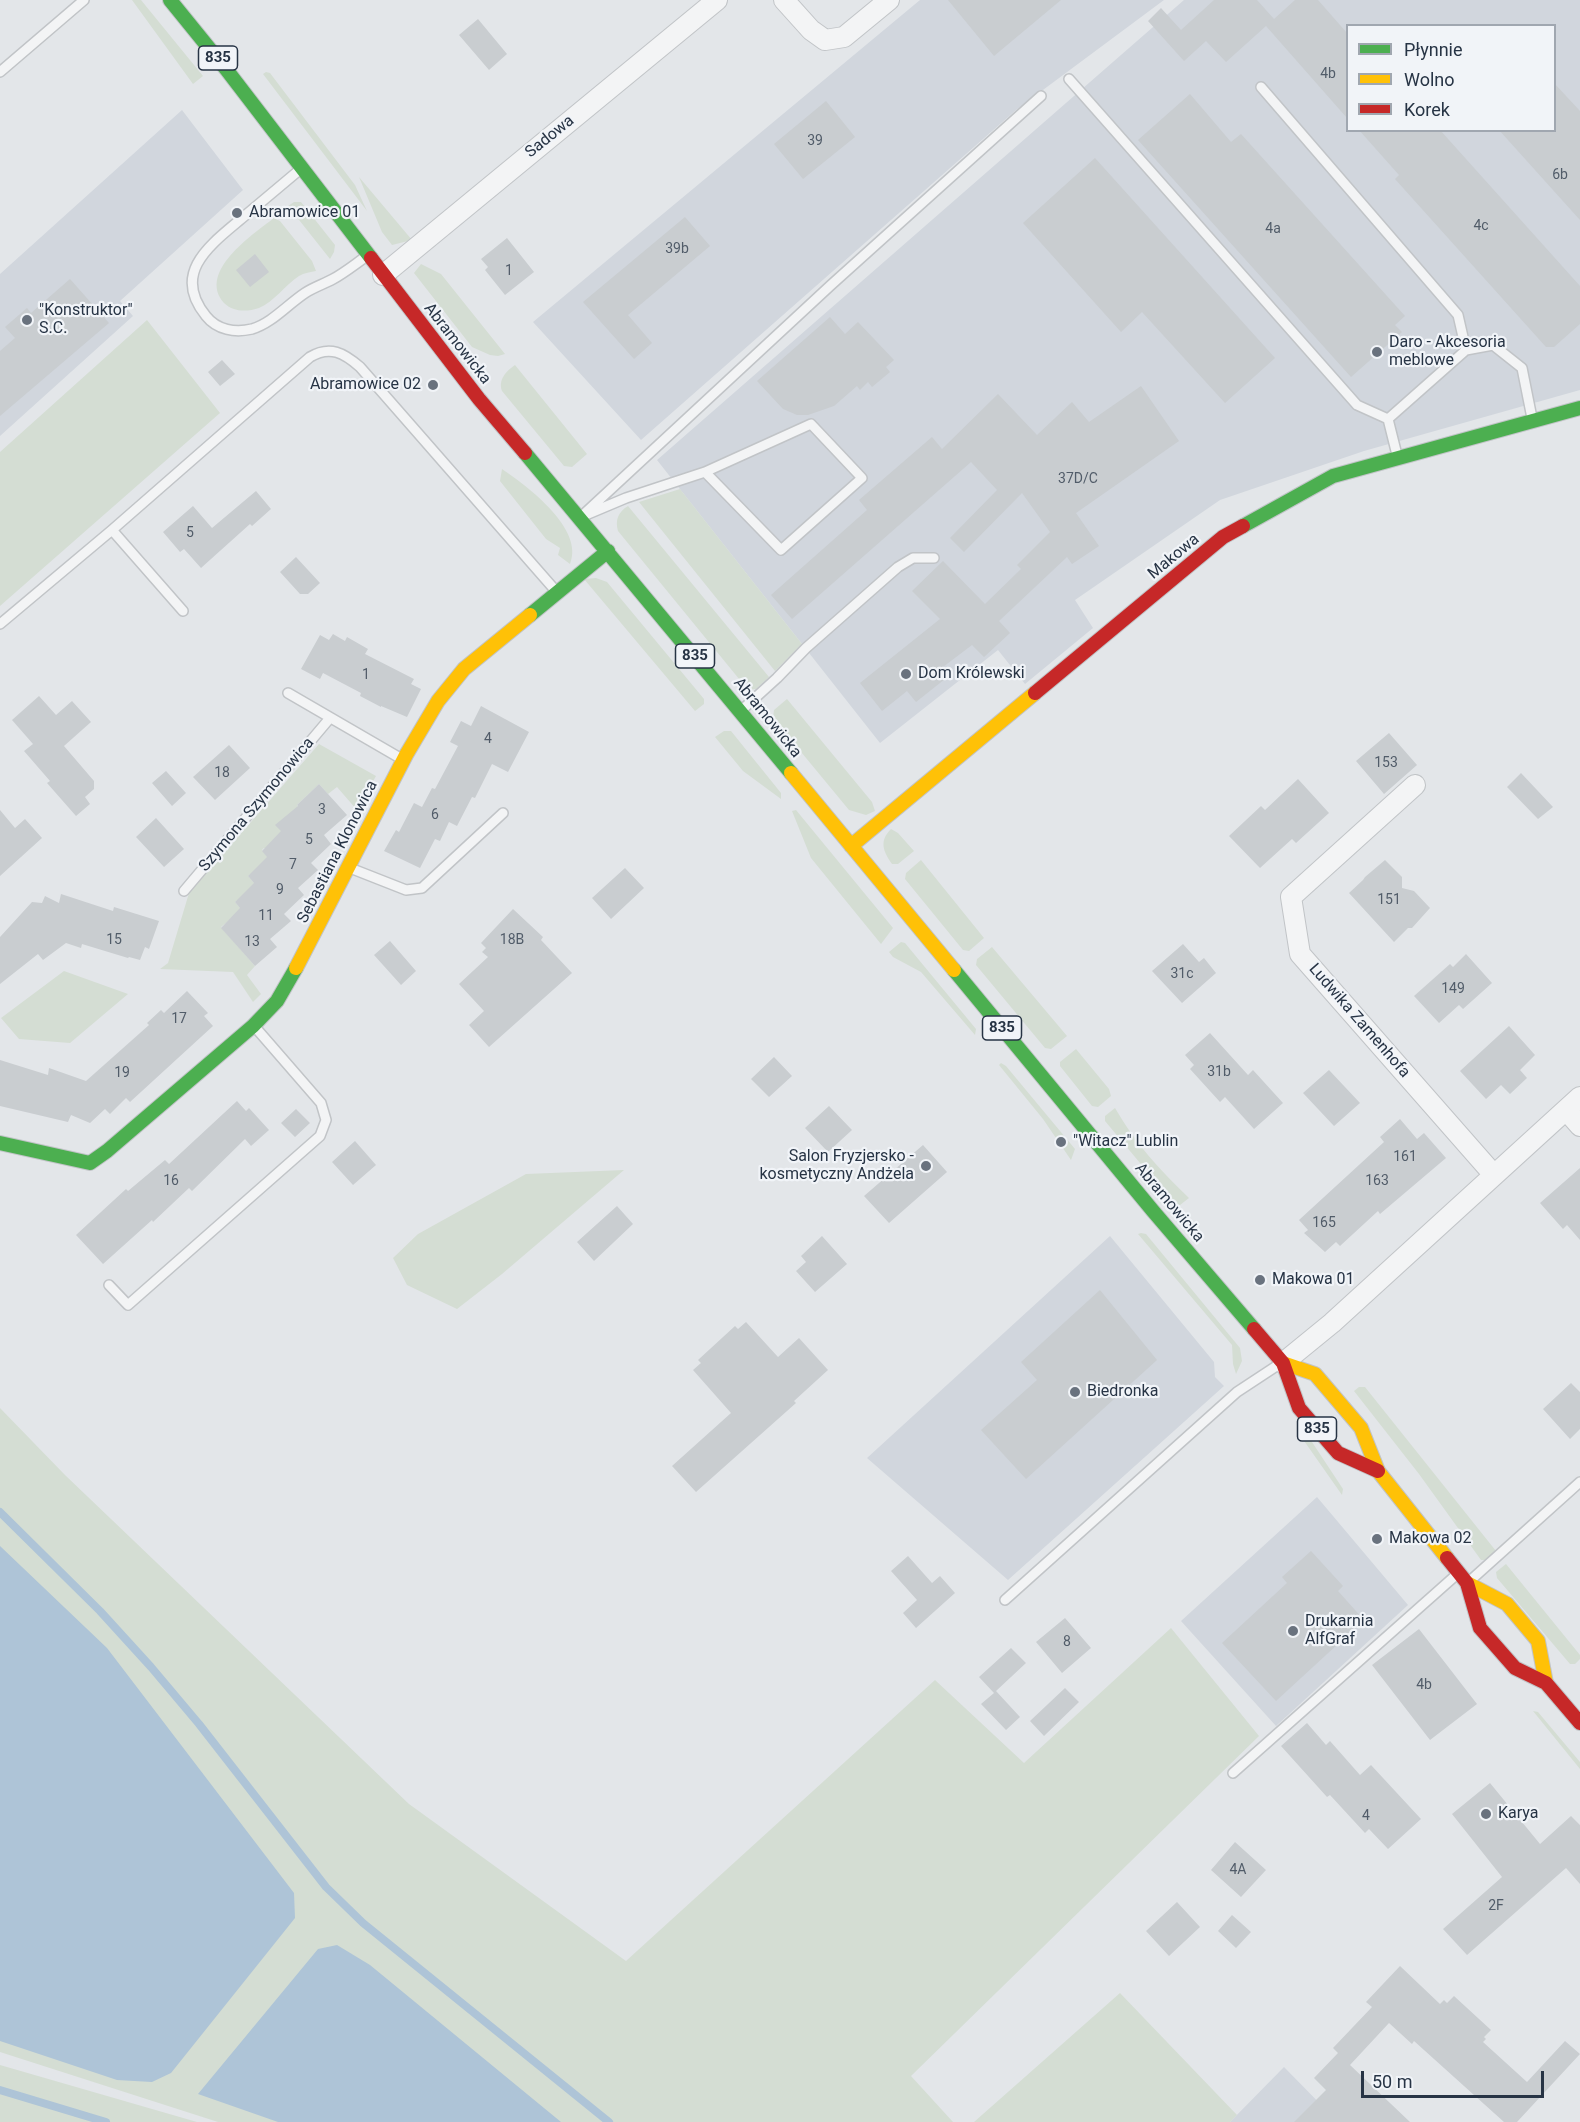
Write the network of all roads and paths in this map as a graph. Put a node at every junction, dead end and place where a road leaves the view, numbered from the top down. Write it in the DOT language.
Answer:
graph roads {
  1 [pos="84,0"];
  2 [pos="170,0"];
  3 [pos="717,0"];
  4 [pos="784,0"];
  5 [pos="889,0"];
  6 [pos="0,72"];
  7 [pos="1069,79"];
  8 [pos="1261,87"];
  9 [pos="1041,96"];
  10 [pos="302,169"];
  11 [pos="368,255"];
  12 [pos="384,275"];
  13 [pos="1466,350"];
  14 [pos="1580,408"];
  15 [pos="1388,419"];
  16 [pos="1533,421"];
  17 [pos="1398,457"];
  18 [pos="705,472"];
  19 [pos="580,517"];
  20 [pos="112,530"];
  21 [pos="608,551"];
  22 [pos="934,558"];
  23 [pos="557,592"];
  24 [pos="183,611"];
  25 [pos="0,624"];
  26 [pos="288,693"];
  27 [pos="740,711"];
  28 [pos="330,718"];
  29 [pos="404,760"];
  30 [pos="1415,785"];
  31 [pos="503,813"];
  32 [pos="852,846"];
  33 [pos="348,867"];
  34 [pos="184,891"];
  35 [pos="253,1026"];
  36 [pos="1573,1103"];
  37 [pos="1580,1126"];
  38 [pos="0,1143"];
  39 [pos="1494,1175"];
  40 [pos="109,1285"];
  41 [pos="1283,1363"];
  42 [pos="1378,1471"];
  43 [pos="1580,1482"];
  44 [pos="1463,1578"];
  45 [pos="1005,1600"];
  46 [pos="1546,1683"];
  47 [pos="1580,1723"];
  48 [pos="1233,1773"];
  1 -- 6 [label="lane"];
  2 -- 10 [label="main road, Abramowicka / 835"];
  3 -- 12 [label="street, Sadowa"];
  4 -- 5 [label="street"];
  7 -- 15 [label="lane"];
  8 -- 13 [label="lane"];
  9 -- 19 [label="lane"];
  10 -- 11 [label="main road, Abramowicka / 835"];
  10 -- 11 [label="lane"];
  11 -- 12 [label="main road, Abramowicka / 835"];
  12 -- 19 [label="main road, Abramowicka / 835"];
  13 -- 15 [label="lane"];
  13 -- 16 [label="lane"];
  14 -- 16 [label="main road, Makowa"];
  15 -- 17 [label="lane"];
  16 -- 17 [label="main road, Makowa"];
  17 -- 32 [label="main road, Makowa"];
  18 -- 18 [label="lane"];
  18 -- 19 [label="lane"];
  19 -- 21 [label="main road, Abramowicka / 835"];
  20 -- 23 [label="lane"];
  20 -- 24 [label="lane"];
  20 -- 25 [label="lane"];
  21 -- 23 [label="main road, Sebastiana Klonowica"];
  21 -- 27 [label="main road, Abramowicka / 835"];
  22 -- 27 [label="lane"];
  23 -- 29 [label="main road, Sebastiana Klonowica"];
  26 -- 28 [label="lane"];
  27 -- 32 [label="main road, Abramowicka / 835"];
  28 -- 29 [label="lane"];
  28 -- 34 [label="lane, Szymona Szymonowica"];
  29 -- 33 [label="main road, Sebastiana Klonowica"];
  30 -- 39 [label="street, Ludwika Zamenhofa"];
  31 -- 33 [label="lane"];
  32 -- 41 [label="main road, Abramowicka / 835"];
  33 -- 35 [label="main road, Sebastiana Klonowica"];
  35 -- 38 [label="main road, Sebastiana Klonowica"];
  35 -- 40 [label="lane"];
  36 -- 37 [label="street"];
  36 -- 39 [label="street"];
  39 -- 41 [label="street"];
  41 -- 42 [label="main road, Abramowicka / 835"];
  41 -- 42 [label="main road, Abramowicka / 835"];
  41 -- 45 [label="lane"];
  42 -- 44 [label="main road, Abramowicka / 835"];
  43 -- 44 [label="lane"];
  44 -- 46 [label="main road, Abramowicka / 835"];
  44 -- 46 [label="main road, Abramowicka / 835"];
  44 -- 48 [label="lane"];
  46 -- 47 [label="main road, Abramowicka / 835"];
}
